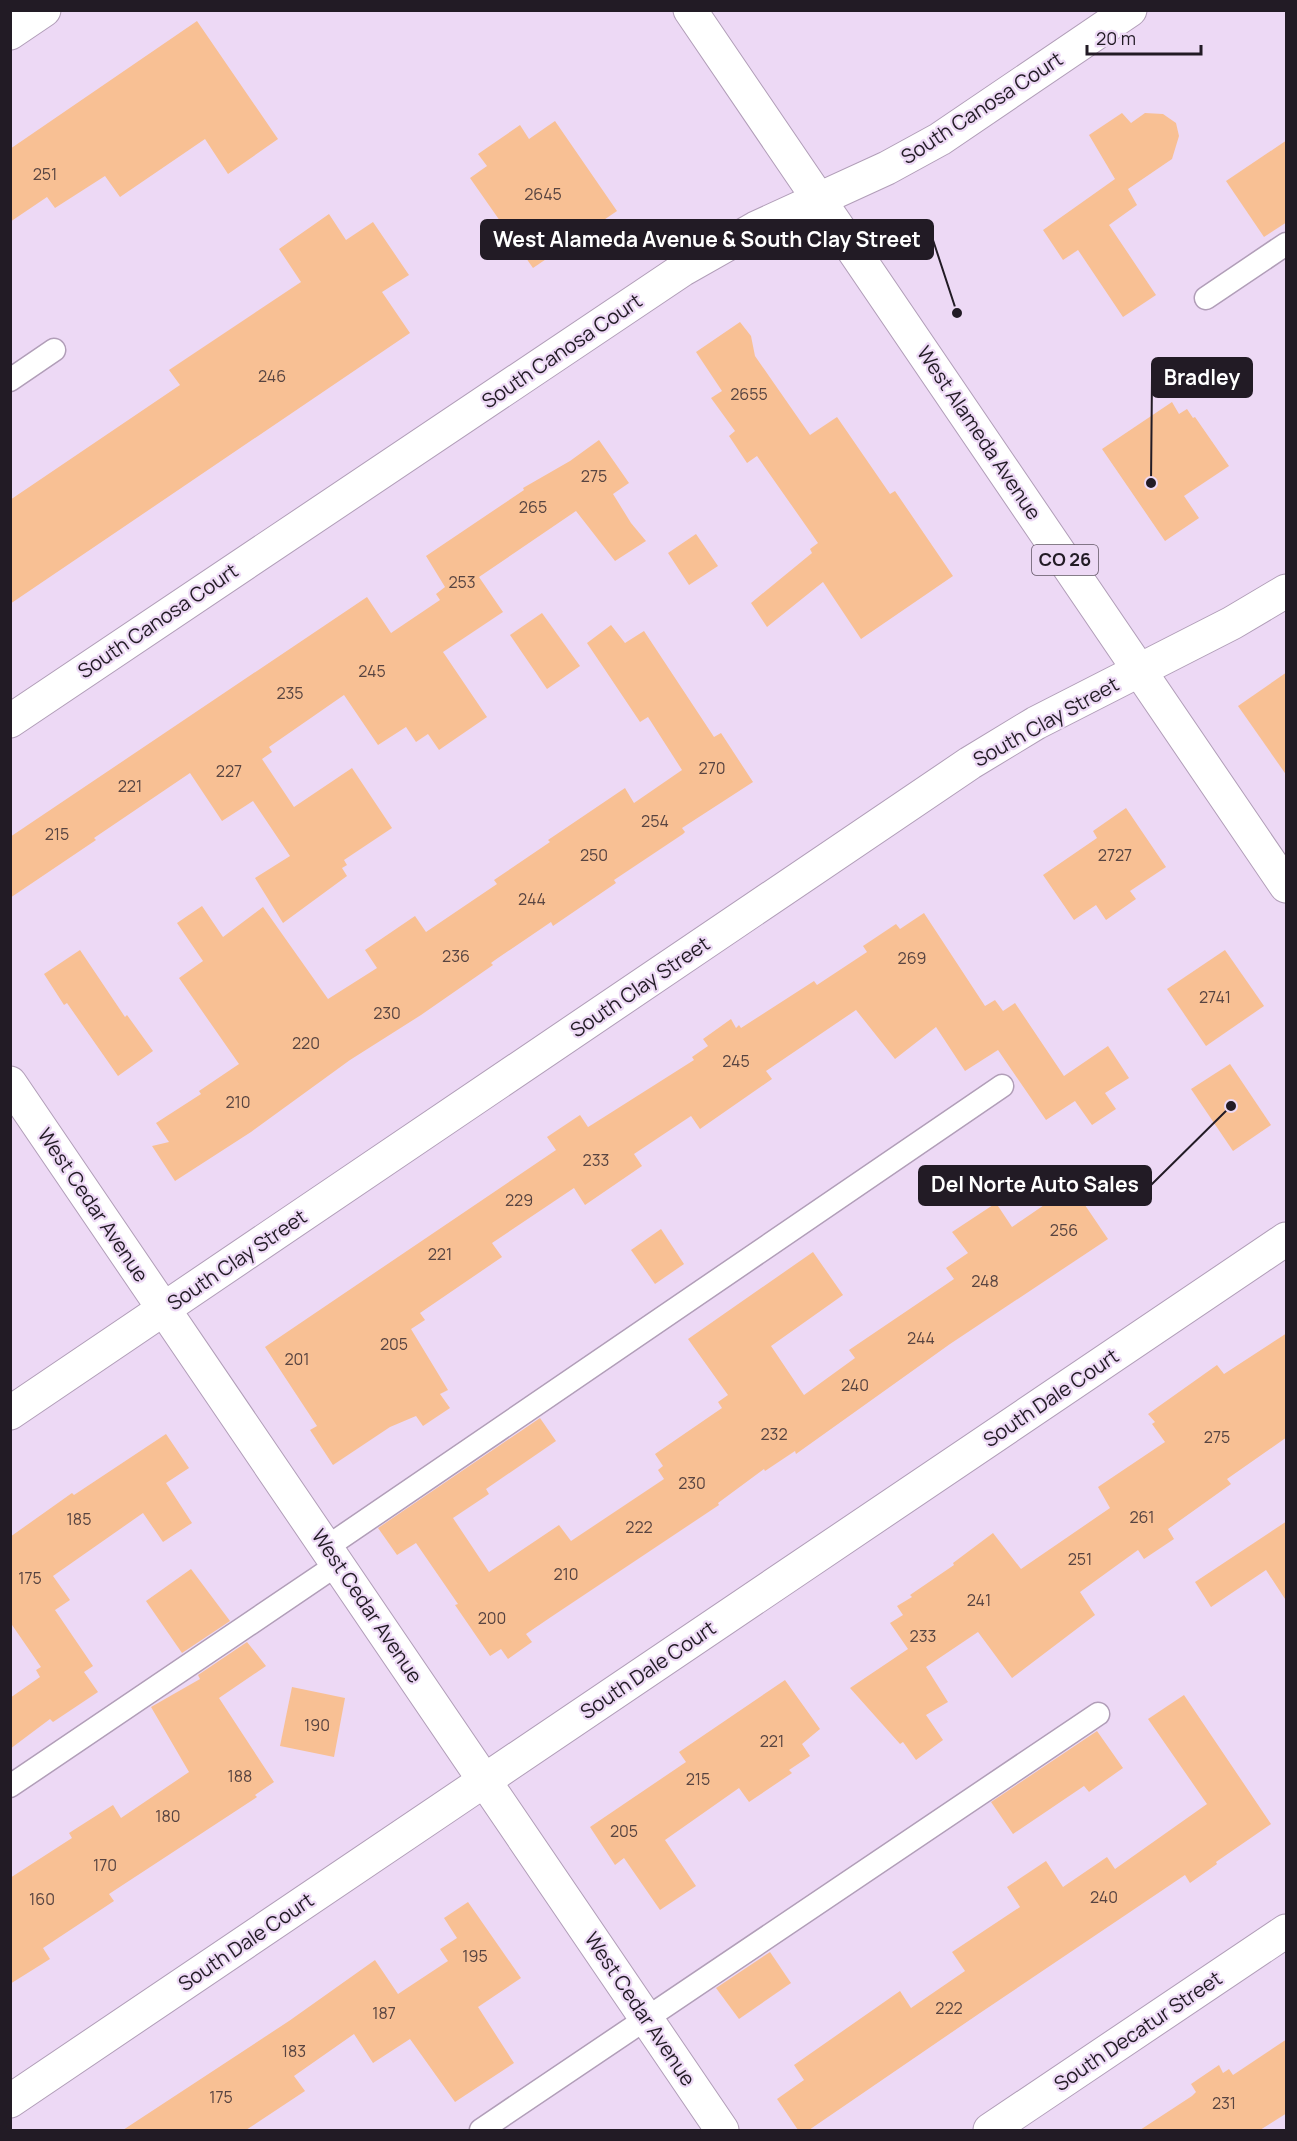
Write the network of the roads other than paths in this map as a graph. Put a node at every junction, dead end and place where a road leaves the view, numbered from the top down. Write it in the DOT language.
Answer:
graph roads {
  1 [pos="44,10"];
  2 [pos="690,10"];
  3 [pos="1130,10"];
  4 [pos="10,33"];
  5 [pos="819,199"];
  6 [pos="1287,244"];
  7 [pos="1206,298"];
  8 [pos="54,350"];
  9 [pos="10,380"];
  10 [pos="1287,591"];
  11 [pos="1141,670"];
  12 [pos="10,721"];
  13 [pos="1287,885"];
  14 [pos="10,1083"];
  15 [pos="1002,1086"];
  16 [pos="1287,1239"];
  17 [pos="164,1309"];
  18 [pos="10,1413"];
  19 [pos="332,1555"];
  20 [pos="1098,1714"];
  21 [pos="486,1779"];
  22 [pos="10,1786"];
  23 [pos="1287,1931"];
  24 [pos="646,2018"];
  25 [pos="10,2101"];
  26 [pos="481,2130"];
  27 [pos="722,2130"];
  28 [pos="990,2130"];
  1 -- 4 [label="street"];
  2 -- 5 [label="street, West Alameda Avenue / CO 26"];
  3 -- 5 [label="street, South Canosa Court"];
  5 -- 11 [label="street, West Alameda Avenue / CO 26"];
  5 -- 12 [label="street, South Canosa Court"];
  6 -- 7 [label="lane"];
  8 -- 9 [label="lane"];
  10 -- 11 [label="street, South Clay Street"];
  11 -- 13 [label="street, West Alameda Avenue / CO 26"];
  11 -- 17 [label="street, South Clay Street"];
  14 -- 17 [label="street, West Cedar Avenue"];
  15 -- 19 [label="lane"];
  16 -- 21 [label="street, South Dale Court"];
  17 -- 18 [label="street, South Clay Street"];
  17 -- 19 [label="street, West Cedar Avenue"];
  19 -- 21 [label="street, West Cedar Avenue"];
  19 -- 22 [label="lane"];
  20 -- 24 [label="lane"];
  21 -- 24 [label="street, West Cedar Avenue"];
  21 -- 25 [label="street, South Dale Court"];
  23 -- 28 [label="street, South Decatur Street"];
  24 -- 26 [label="lane"];
  24 -- 27 [label="street, West Cedar Avenue"];
}
